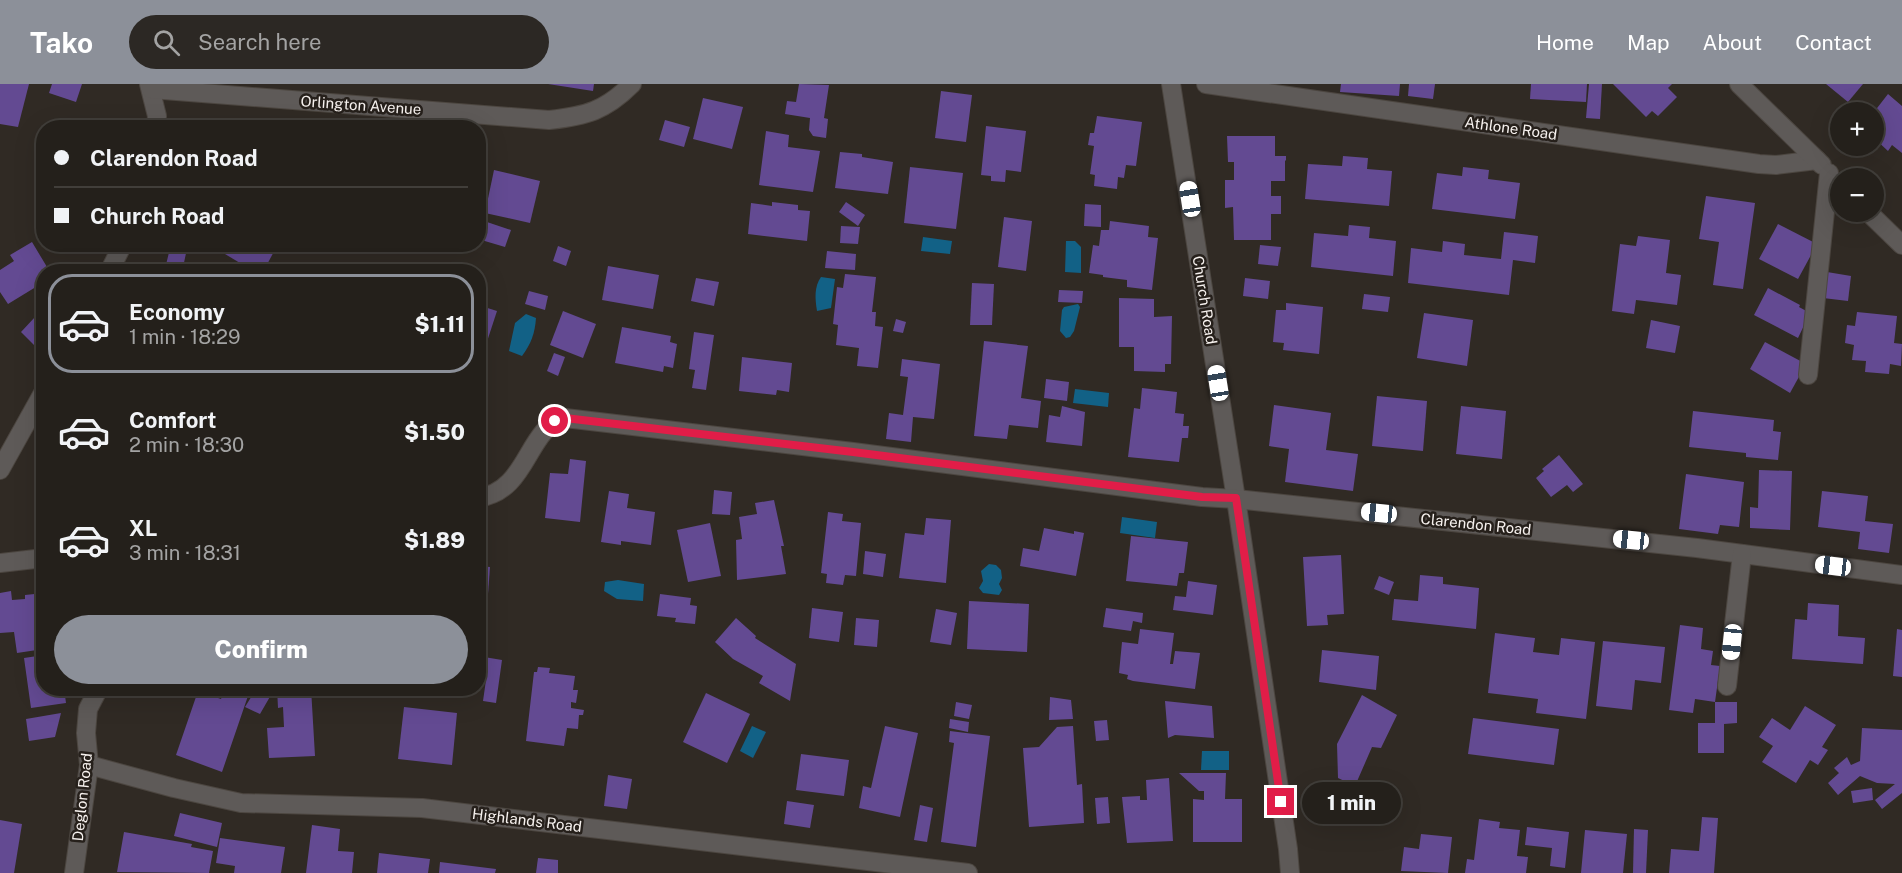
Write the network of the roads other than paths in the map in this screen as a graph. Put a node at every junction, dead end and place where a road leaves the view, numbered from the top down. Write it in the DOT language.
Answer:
graph roads {
  1 [pos="632,84"];
  2 [pos="1172,84"];
  3 [pos="1206,84"];
  4 [pos="1739,84"];
  5 [pos="150,87"];
  6 [pos="211,89"];
  7 [pos="157,120"];
  8 [pos="1829,172"];
  9 [pos="1878,222"];
  10 [pos="1902,245"];
  11 [pos="1808,375"];
  12 [pos="36,405"];
  13 [pos="0,470"];
  14 [pos="486,496"];
  15 [pos="1236,498"];
  16 [pos="1742,554"];
  17 [pos="36,559"];
  18 [pos="0,563"];
  19 [pos="1902,575"];
  20 [pos="1727,686"];
  21 [pos="95,696"];
  22 [pos="89,765"];
  23 [pos="74,873"];
  24 [pos="968,873"];
  25 [pos="1290,873"];
  1 -- 6 [label="street, Orlington Avenue"];
  2 -- 15 [label="street, Church Road"];
  3 -- 8 [label="street, Athlone Road"];
  4 -- 8 [label="street"];
  5 -- 6 [label="street, Orlington Avenue"];
  5 -- 7 [label="street"];
  8 -- 11 [label="street"];
  9 -- 10 [label="street"];
  12 -- 13 [label="street"];
  14 -- 15 [label="street, Clarendon Road"];
  15 -- 16 [label="street, Clarendon Road"];
  15 -- 25 [label="street, Church Road"];
  16 -- 19 [label="street, Clarendon Road"];
  16 -- 20 [label="street"];
  17 -- 18 [label="street"];
  21 -- 22 [label="street, Deglon Road"];
  22 -- 23 [label="street, Deglon Road"];
  22 -- 24 [label="street, Highlands Road"];
}
